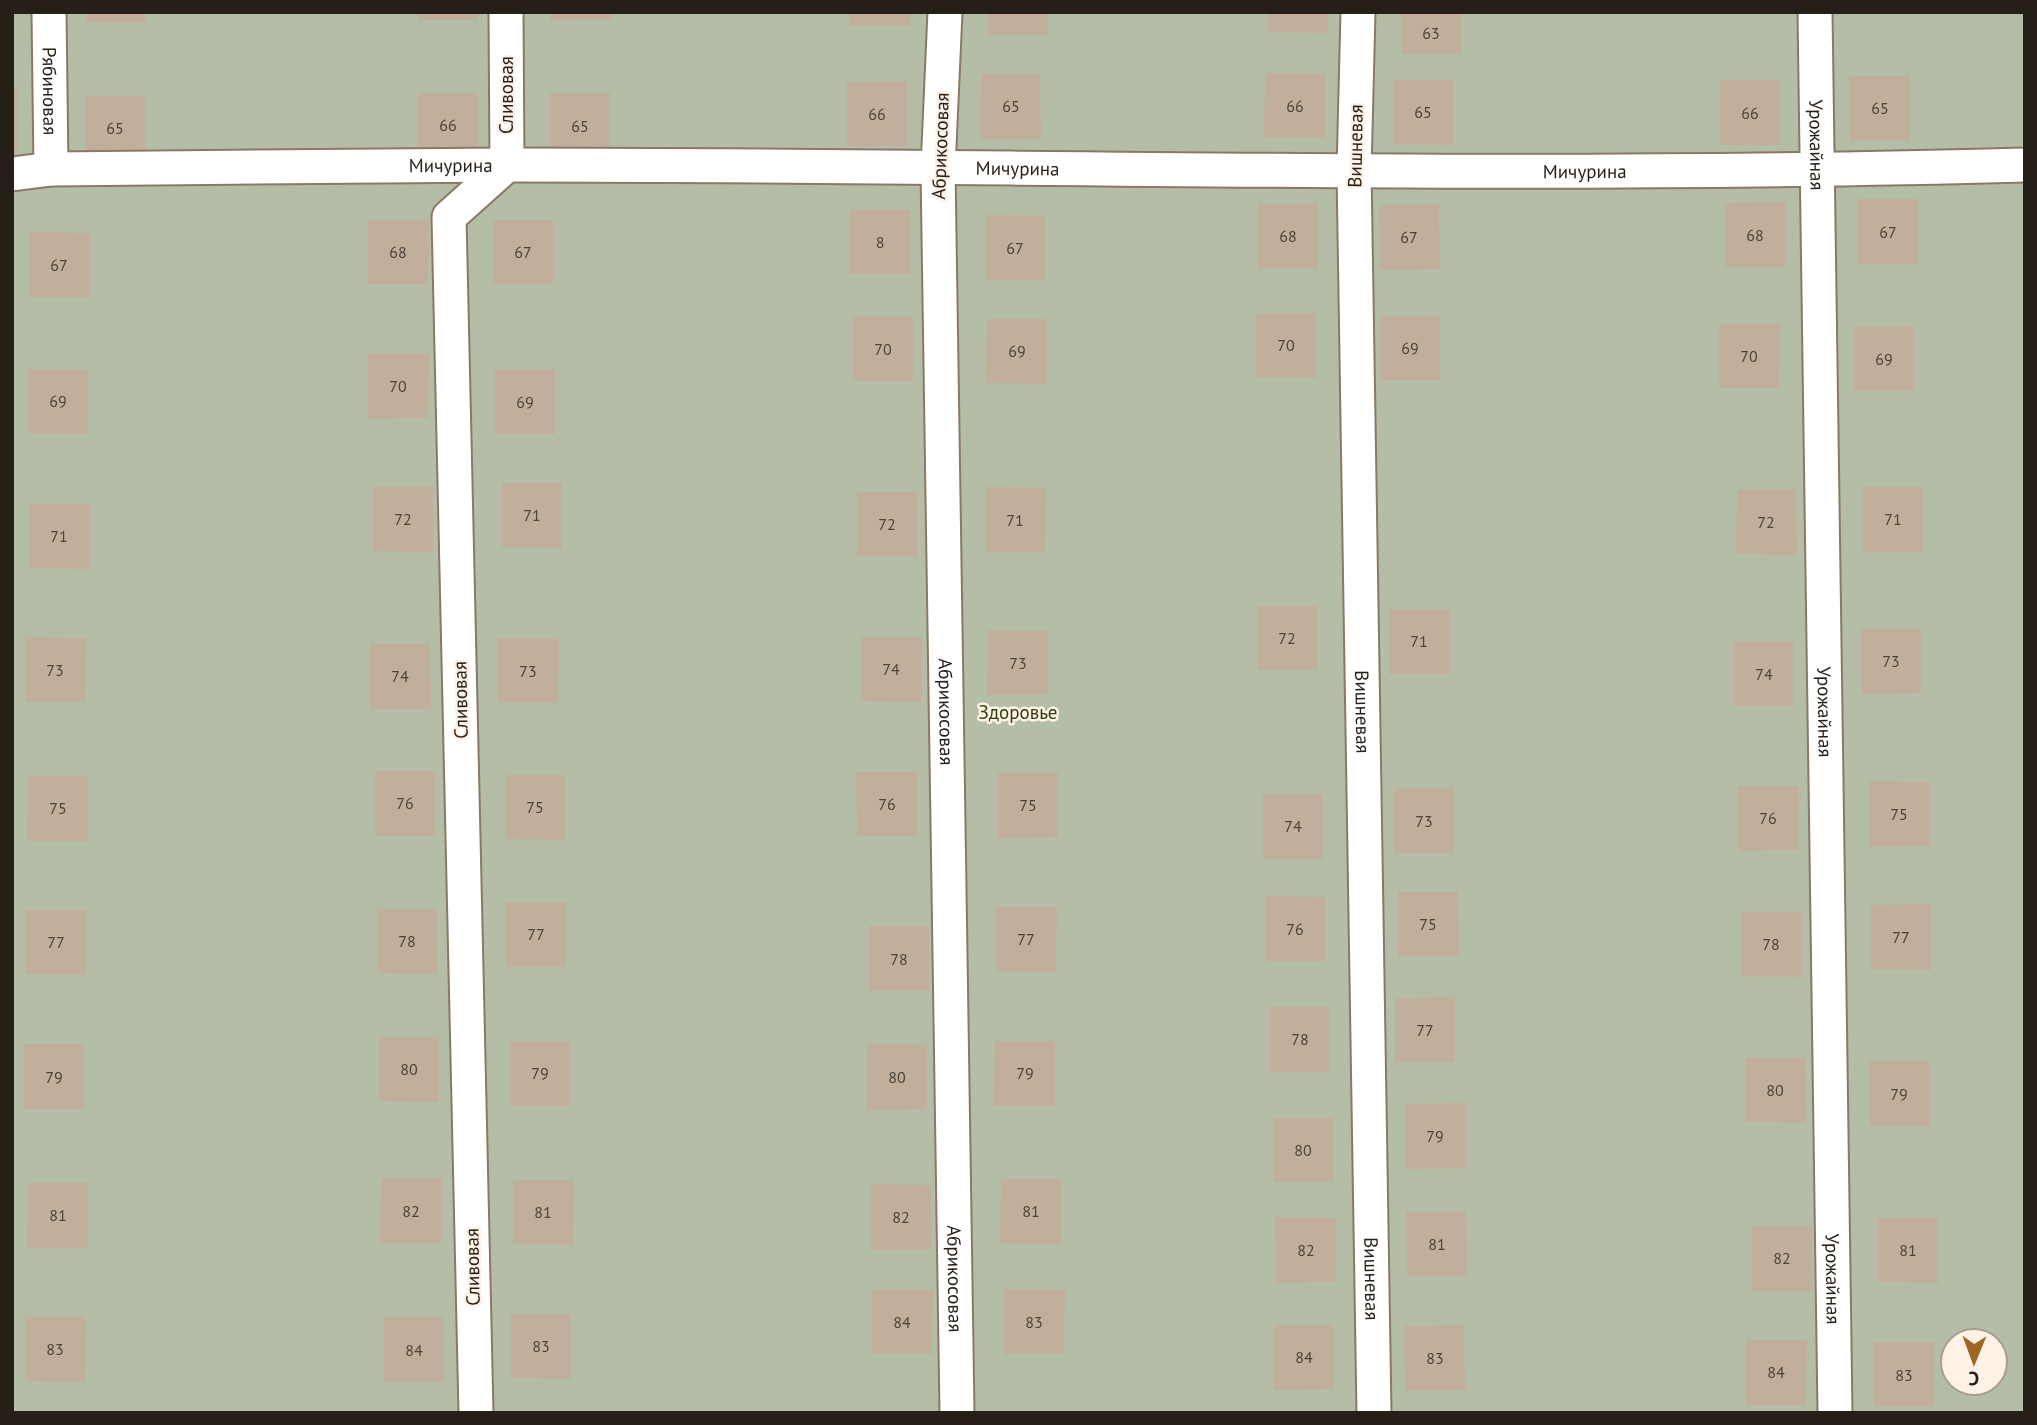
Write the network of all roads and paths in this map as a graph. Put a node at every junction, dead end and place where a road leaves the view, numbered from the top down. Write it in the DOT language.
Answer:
graph roads {
  1 [pos="50,12"];
  2 [pos="506,12"];
  3 [pos="945,12"];
  4 [pos="1357,12"];
  5 [pos="1815,12"];
  6 [pos="507,165"];
  7 [pos="2025,165"];
  8 [pos="51,169"];
  9 [pos="938,169"];
  10 [pos="1354,171"];
  11 [pos="1816,171"];
  12 [pos="12,174"];
  13 [pos="475,1413"];
  14 [pos="957,1413"];
  15 [pos="1374,1413"];
  16 [pos="1835,1413"];
  1 -- 8 [label="street, Рябиновая"];
  2 -- 6 [label="street, Сливовая"];
  3 -- 9 [label="street, Абрикосовая"];
  4 -- 10 [label="street, Вишневая"];
  5 -- 11 [label="street, Урожайная"];
  6 -- 8 [label="street, Мичурина"];
  6 -- 9 [label="street, Мичурина"];
  6 -- 13 [label="street, Сливовая"];
  7 -- 11 [label="street, Мичурина"];
  8 -- 12 [label="street, Мичурина"];
  9 -- 10 [label="street, Мичурина"];
  9 -- 14 [label="street, Абрикосовая"];
  10 -- 11 [label="street, Мичурина"];
  10 -- 15 [label="street, Вишневая"];
  11 -- 16 [label="street, Урожайная"];
}
